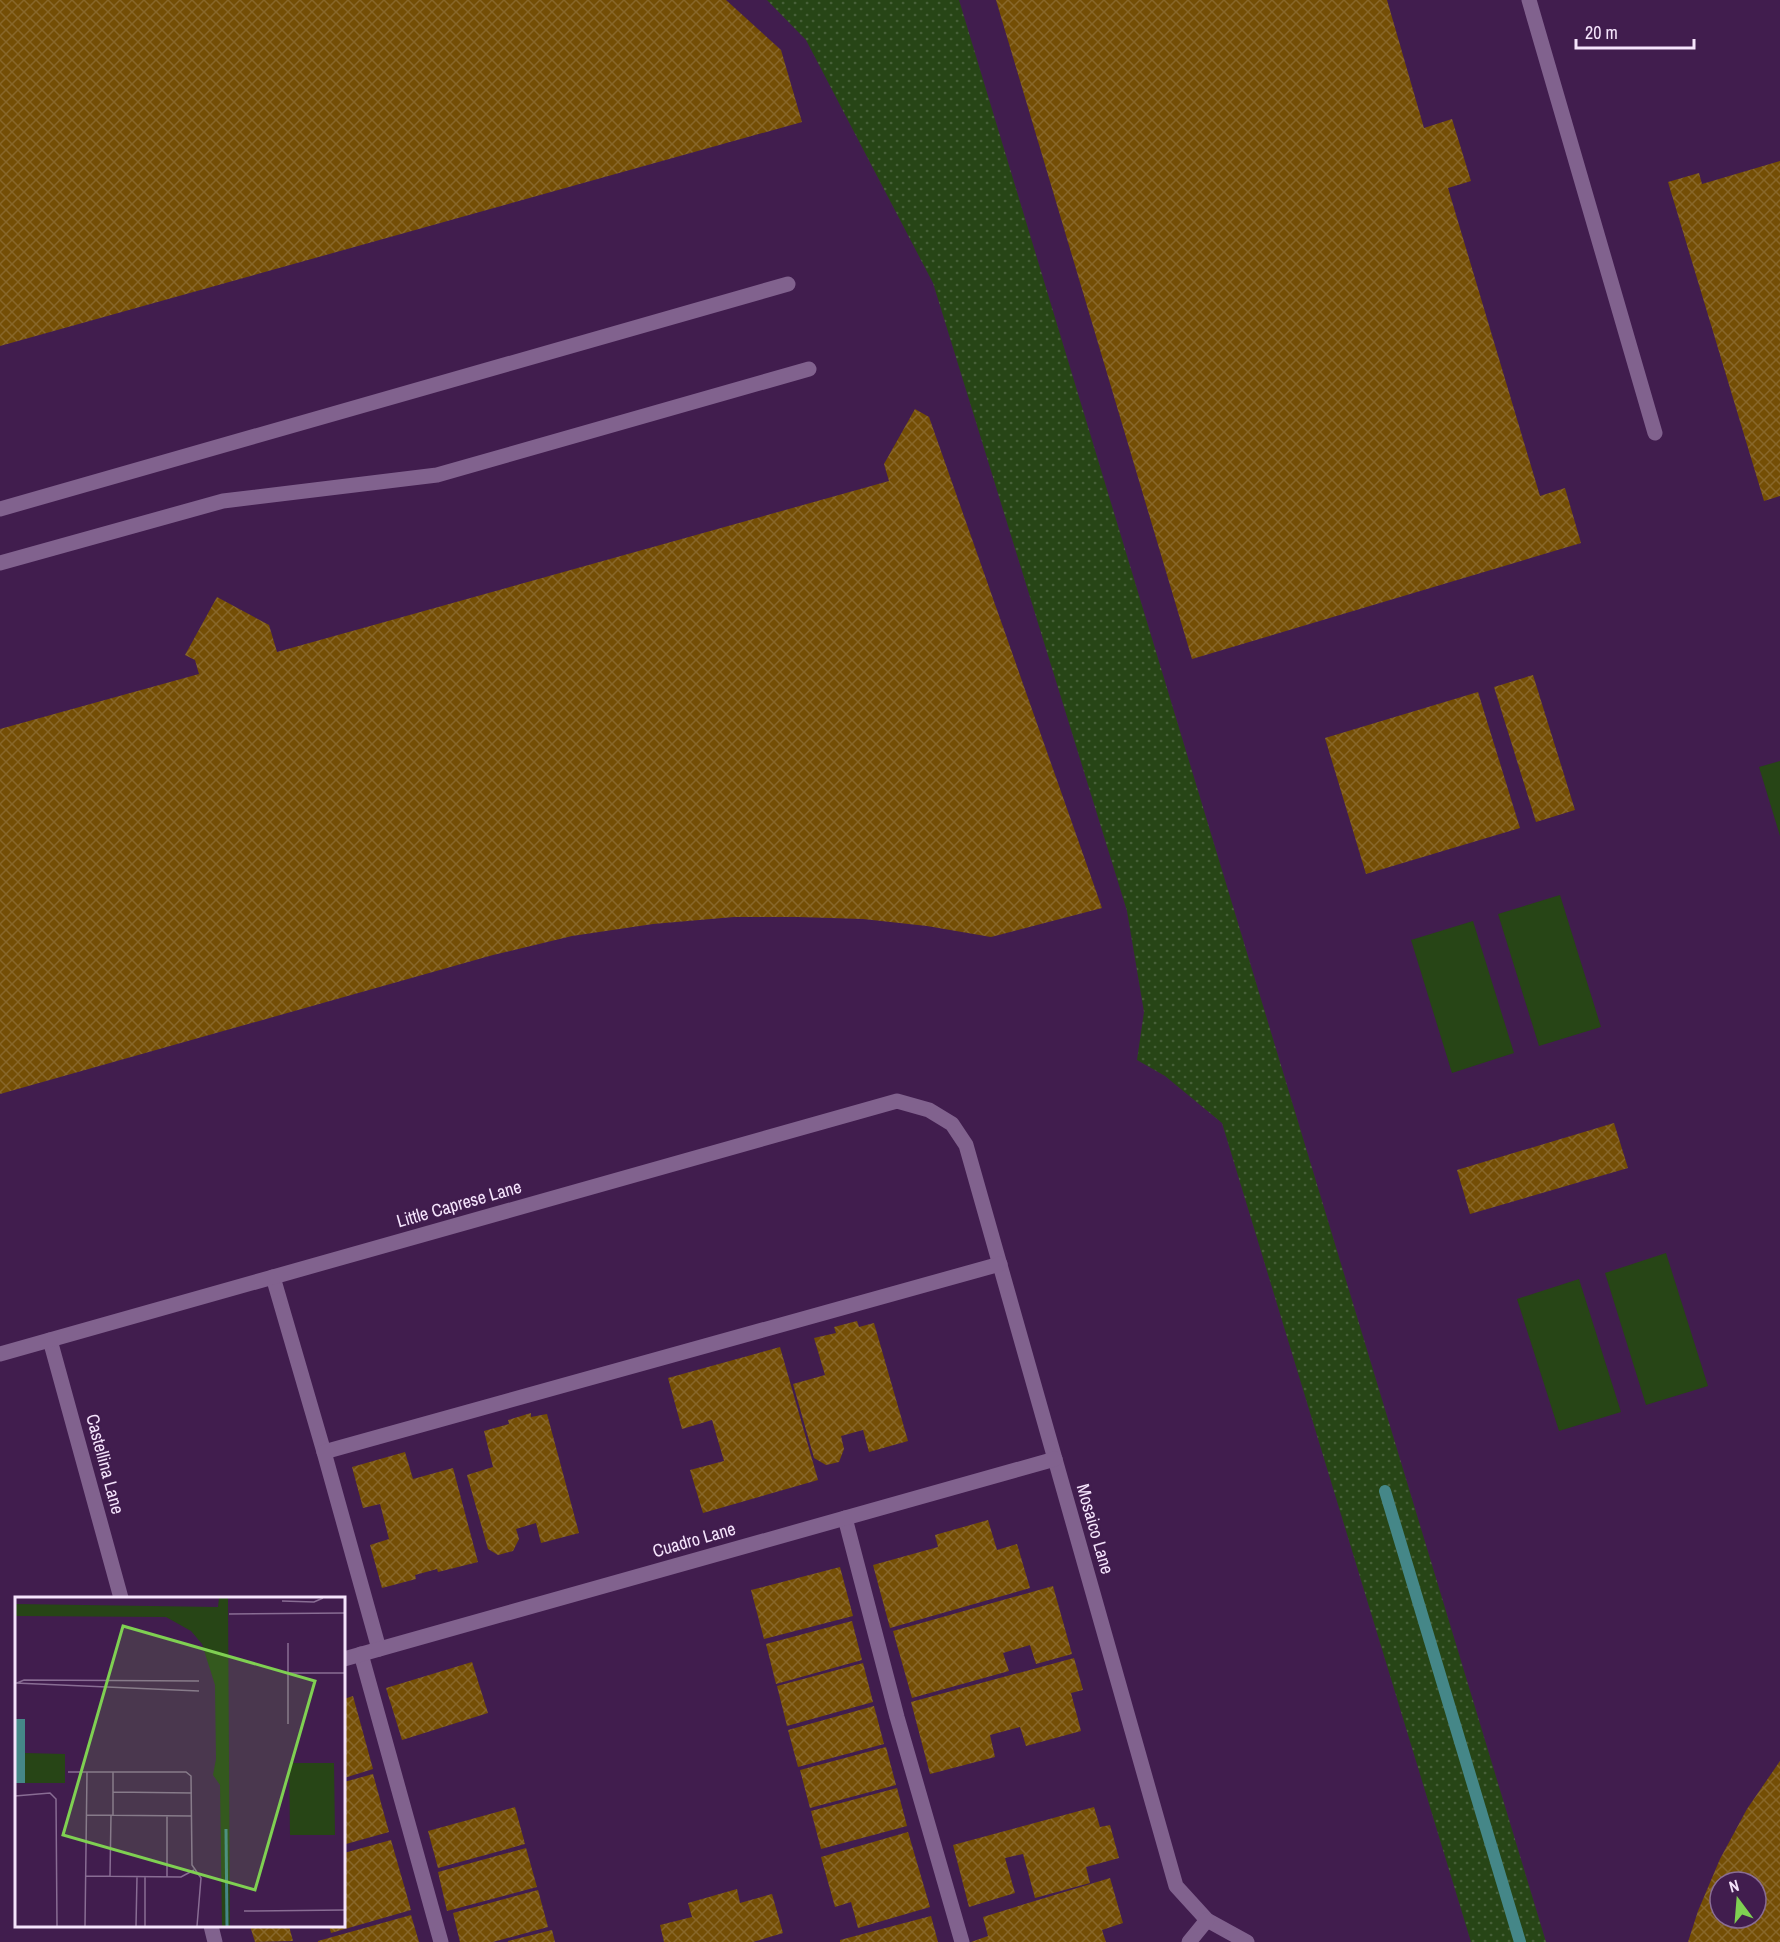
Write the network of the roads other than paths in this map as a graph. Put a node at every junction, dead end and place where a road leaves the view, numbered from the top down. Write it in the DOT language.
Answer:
graph roads {
  1 [pos="1532,1"];
  2 [pos="788,284"];
  3 [pos="809,369"];
  4 [pos="1655,433"];
  5 [pos="0,509"];
  6 [pos="0,563"];
  7 [pos="929,1110"];
  8 [pos="1000,1264"];
  9 [pos="273,1277"];
  10 [pos="50,1340"];
  11 [pos="0,1354"];
  12 [pos="324,1452"];
  13 [pos="1055,1459"];
  14 [pos="845,1518"];
  15 [pos="120,1597"];
  16 [pos="379,1649"];
  17 [pos="361,1654"];
  18 [pos="345,1659"];
  19 [pos="1207,1920"];
  20 [pos="211,1927"];
  21 [pos="215,1942"];
  22 [pos="441,1942"];
  23 [pos="962,1942"];
  24 [pos="1189,1942"];
  25 [pos="1246,1942"];
  1 -- 4 [label="street"];
  2 -- 5 [label="street"];
  3 -- 6 [label="street"];
  7 -- 8 [label="street, Mosaico Lane"];
  7 -- 9 [label="street, Little Caprese Lane"];
  8 -- 12 [label="street"];
  8 -- 13 [label="street, Mosaico Lane"];
  9 -- 10 [label="street, Little Caprese Lane"];
  9 -- 12 [label="street"];
  10 -- 11 [label="street, Little Caprese Lane"];
  10 -- 15 [label="street, Castellina Lane"];
  12 -- 16 [label="street"];
  13 -- 14 [label="street, Cuadro Lane"];
  13 -- 19 [label="street, Mosaico Lane"];
  14 -- 16 [label="street, Cuadro Lane"];
  14 -- 23 [label="street"];
  16 -- 17 [label="street, Cuadro Lane"];
  17 -- 18 [label="street, Cuadro Lane"];
  17 -- 22 [label="street"];
  19 -- 24 [label="street"];
  19 -- 25 [label="street, Mosaico Lane"];
  20 -- 21 [label="street"];
}
